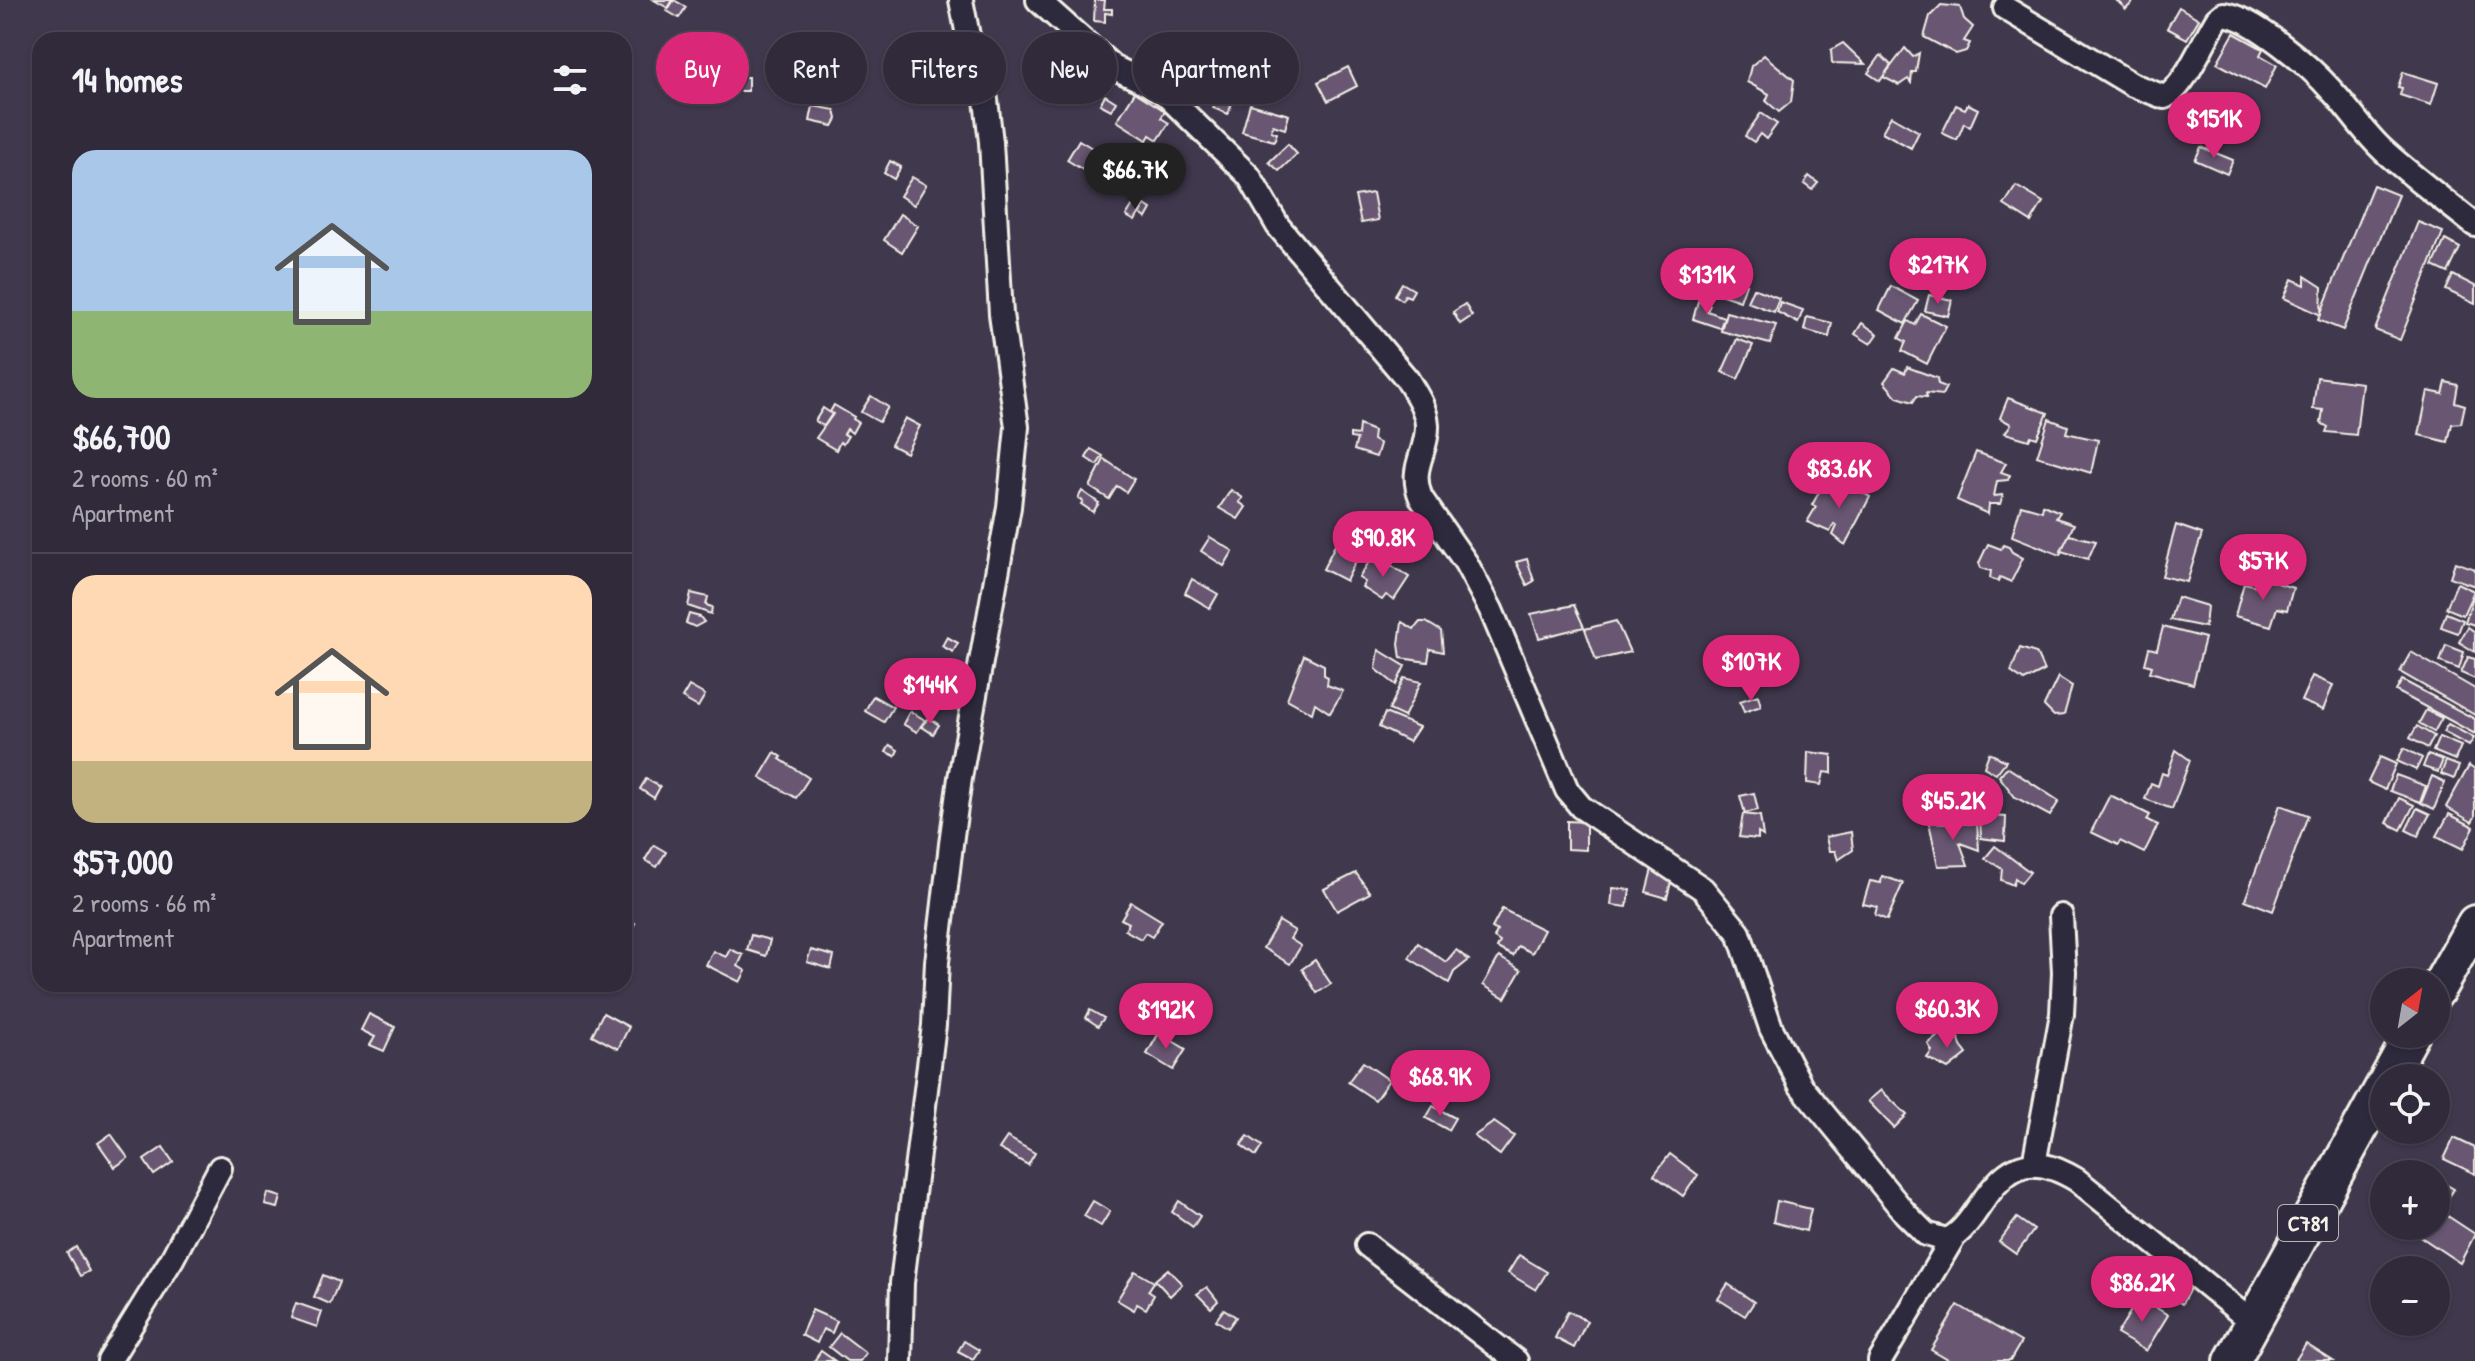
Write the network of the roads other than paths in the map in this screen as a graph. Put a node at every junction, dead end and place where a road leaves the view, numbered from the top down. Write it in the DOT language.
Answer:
graph roads {
  1 [pos="961,0"];
  2 [pos="1038,0"];
  3 [pos="2005,8"];
  4 [pos="2475,225"];
  5 [pos="2061,916"];
  6 [pos="2475,923"];
  7 [pos="2450,968"];
  8 [pos="2370,1110"];
  9 [pos="2034,1164"];
  10 [pos="220,1168"];
  11 [pos="1953,1238"];
  12 [pos="1367,1245"];
  13 [pos="2253,1323"];
  14 [pos="109,1361"];
  15 [pos="900,1361"];
  16 [pos="1516,1361"];
  17 [pos="1880,1361"];
  18 [pos="2232,1361"];
  1 -- 15 [label="street"];
  2 -- 11 [label="street"];
  3 -- 4 [label="street"];
  5 -- 9 [label="street"];
  6 -- 7 [label="main road"];
  8 -- 13 [label="main road, C781"];
  9 -- 11 [label="street"];
  9 -- 13 [label="street"];
  10 -- 14 [label="street"];
  11 -- 17 [label="street"];
  12 -- 16 [label="street"];
  13 -- 18 [label="main road, C781"];
}
